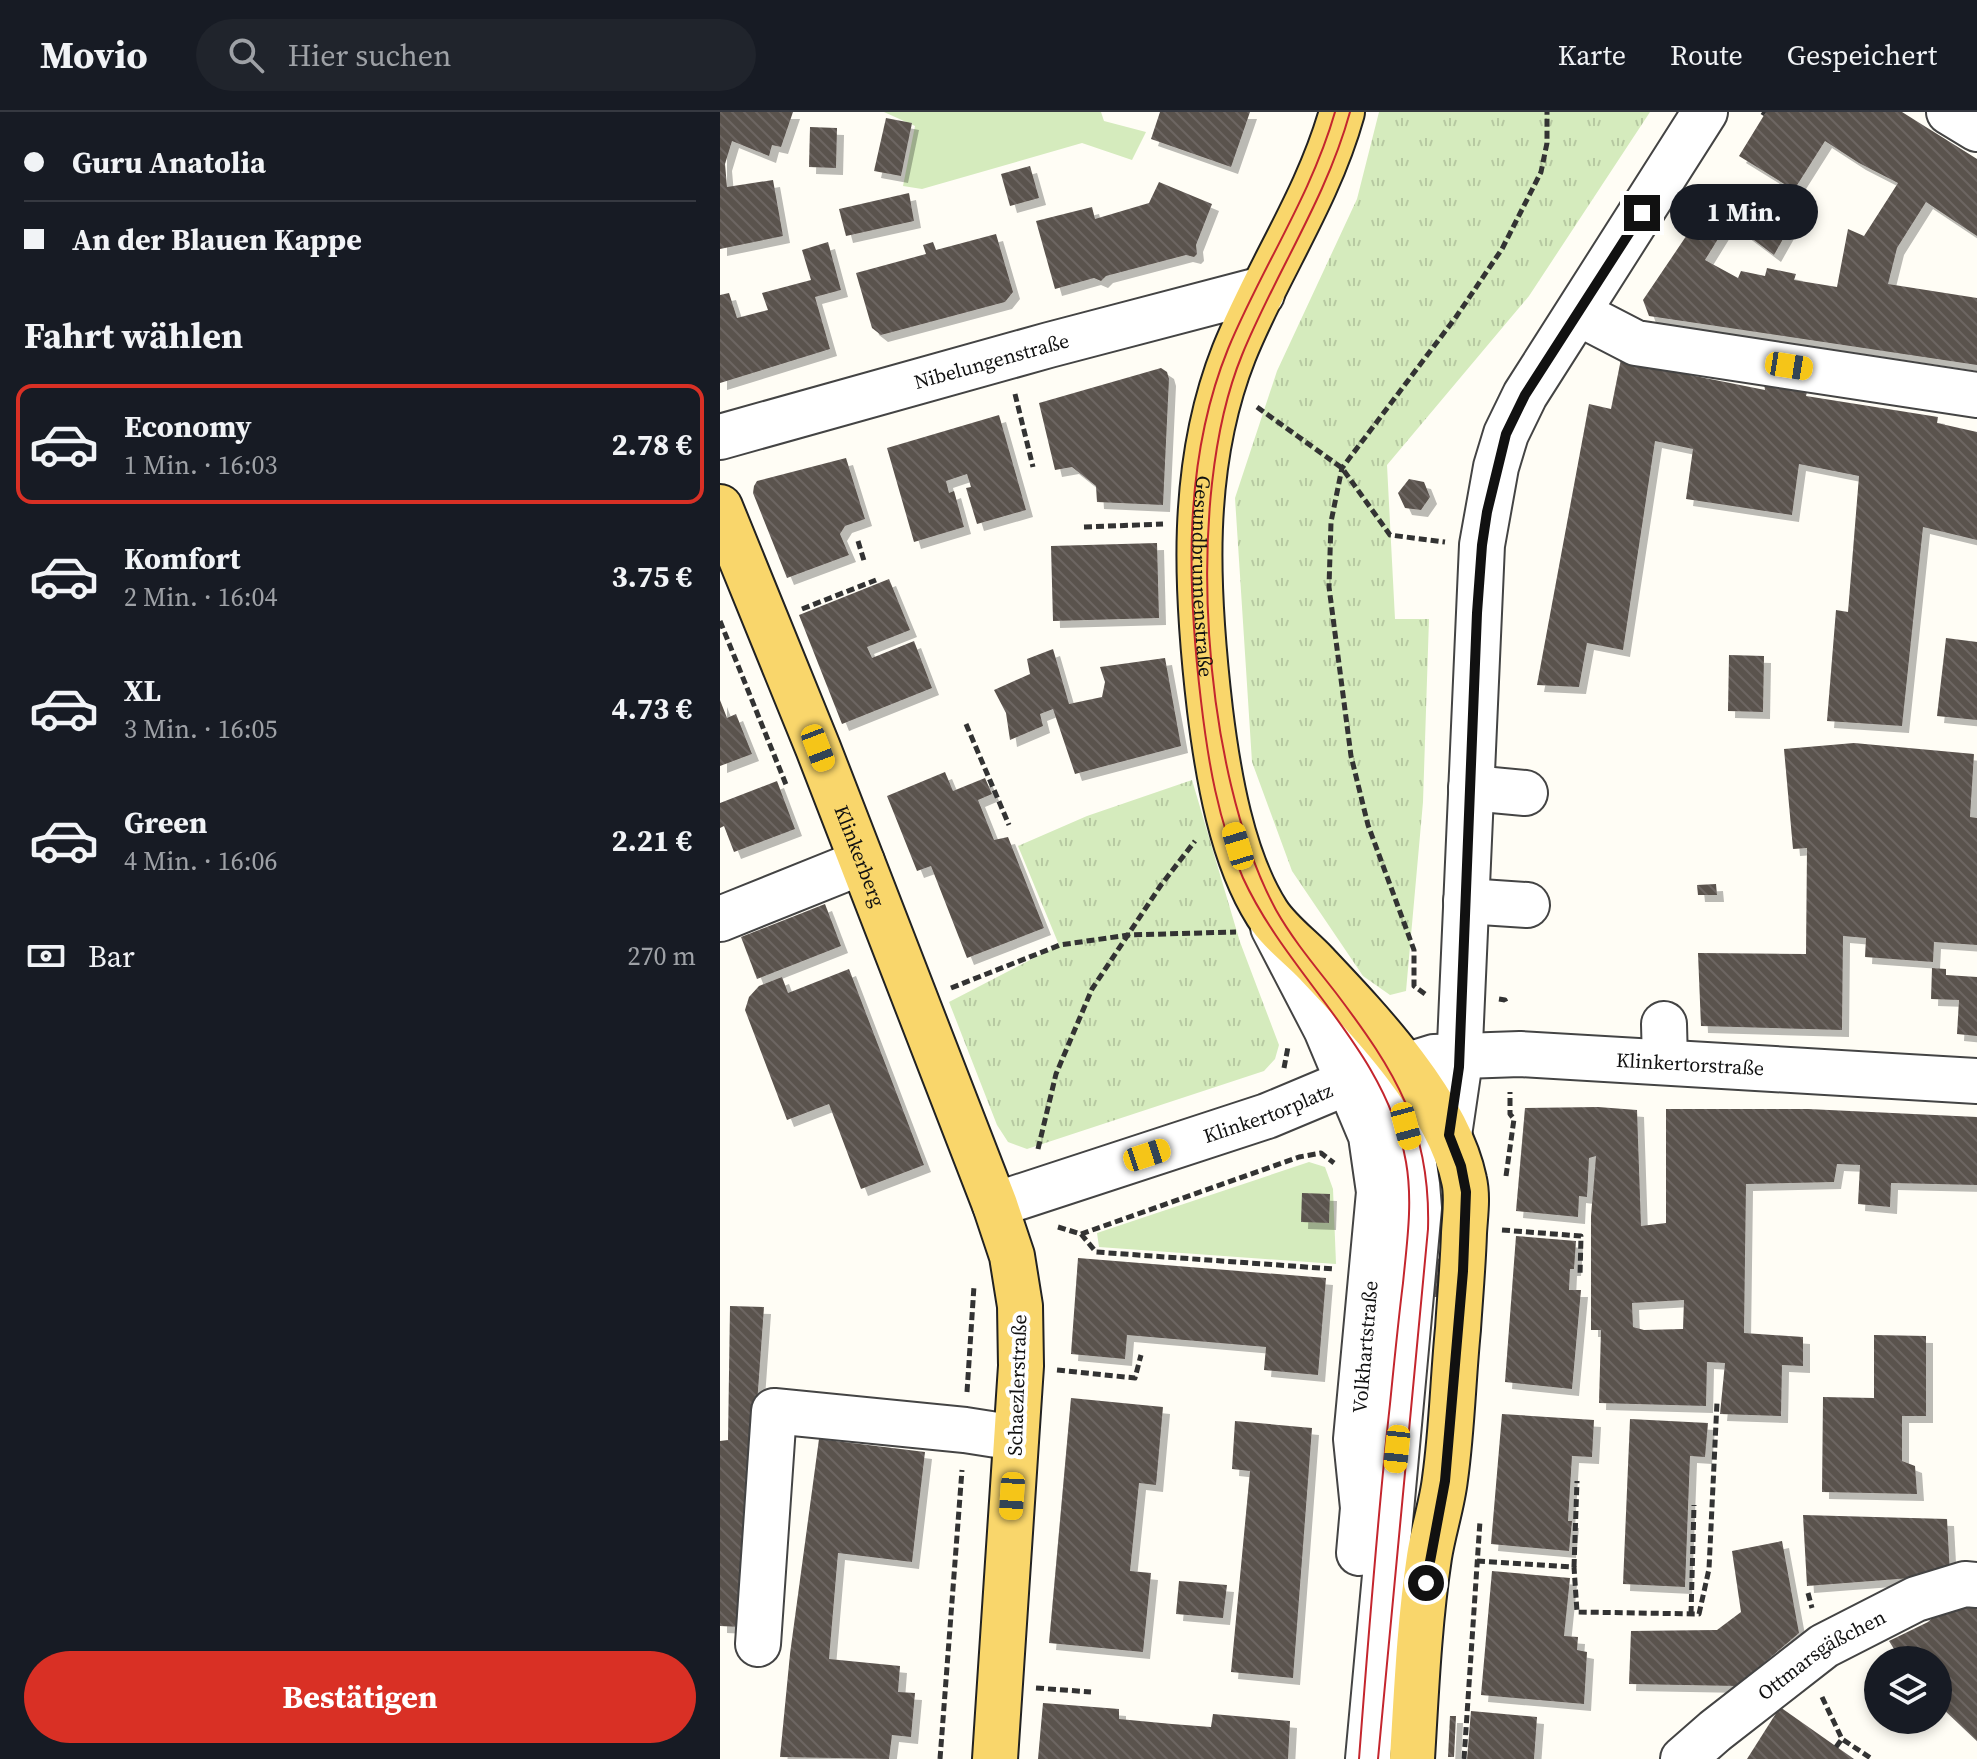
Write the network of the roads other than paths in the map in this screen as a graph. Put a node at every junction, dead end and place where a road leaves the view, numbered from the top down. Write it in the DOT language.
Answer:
graph roads {
  1 [pos="1342,112"];
  2 [pos="1705,112"];
  3 [pos="1949,112"];
  4 [pos="1977,129"];
  5 [pos="1262,294"];
  6 [pos="1578,313"];
  7 [pos="1977,395"];
  8 [pos="720,437"];
  9 [pos="722,517"];
  10 [pos="1471,788"];
  11 [pos="1525,793"];
  12 [pos="862,862"];
  13 [pos="1466,901"];
  14 [pos="1527,905"];
  15 [pos="720,919"];
  16 [pos="1272,923"];
  17 [pos="1460,1056"];
  18 [pos="1379,1075"];
  19 [pos="1977,1081"];
  20 [pos="1449,1135"];
  21 [pos="1025,1208"];
  22 [pos="1016,1438"];
  23 [pos="1977,1585"];
  24 [pos="758,1644"];
  25 [pos="995,1759"];
  26 [pos="1341,1759"];
  27 [pos="1368,1759"];
  28 [pos="1412,1759"];
  29 [pos="1683,1759"];
  1 -- 5 [label="main road, Gesundbrunnenstraße"];
  2 -- 6 [label="street"];
  3 -- 4 [label="street"];
  5 -- 8 [label="street, Nibelungenstraße"];
  5 -- 16 [label="main road, Gesundbrunnenstraße"];
  6 -- 7 [label="street"];
  6 -- 10 [label="street"];
  9 -- 12 [label="main road, Klinkerberg"];
  10 -- 11 [label="street"];
  10 -- 13 [label="street"];
  12 -- 15 [label="street"];
  12 -- 21 [label="main road, Klinkerberg"];
  13 -- 14 [label="street"];
  13 -- 17 [label="street"];
  16 -- 18 [label="street, Gesundbrunnenstraße"];
  16 -- 18 [label="main road, Gesundbrunnenstraße"];
  17 -- 18 [label="street, Klinkertorstraße"];
  17 -- 19 [label="street, Klinkertorstraße"];
  17 -- 20 [label="street"];
  18 -- 20 [label="main road"];
  18 -- 21 [label="street, Klinkertorplatz"];
  18 -- 26 [label="street, Volkhartstraße"];
  18 -- 27 [label="street"];
  20 -- 28 [label="main road"];
  21 -- 22 [label="main road, Schaezlerstraße"];
  22 -- 24 [label="street"];
  22 -- 25 [label="main road, Schaezlerstraße"];
  23 -- 29 [label="street, Ottmarsgäßchen"];
}
